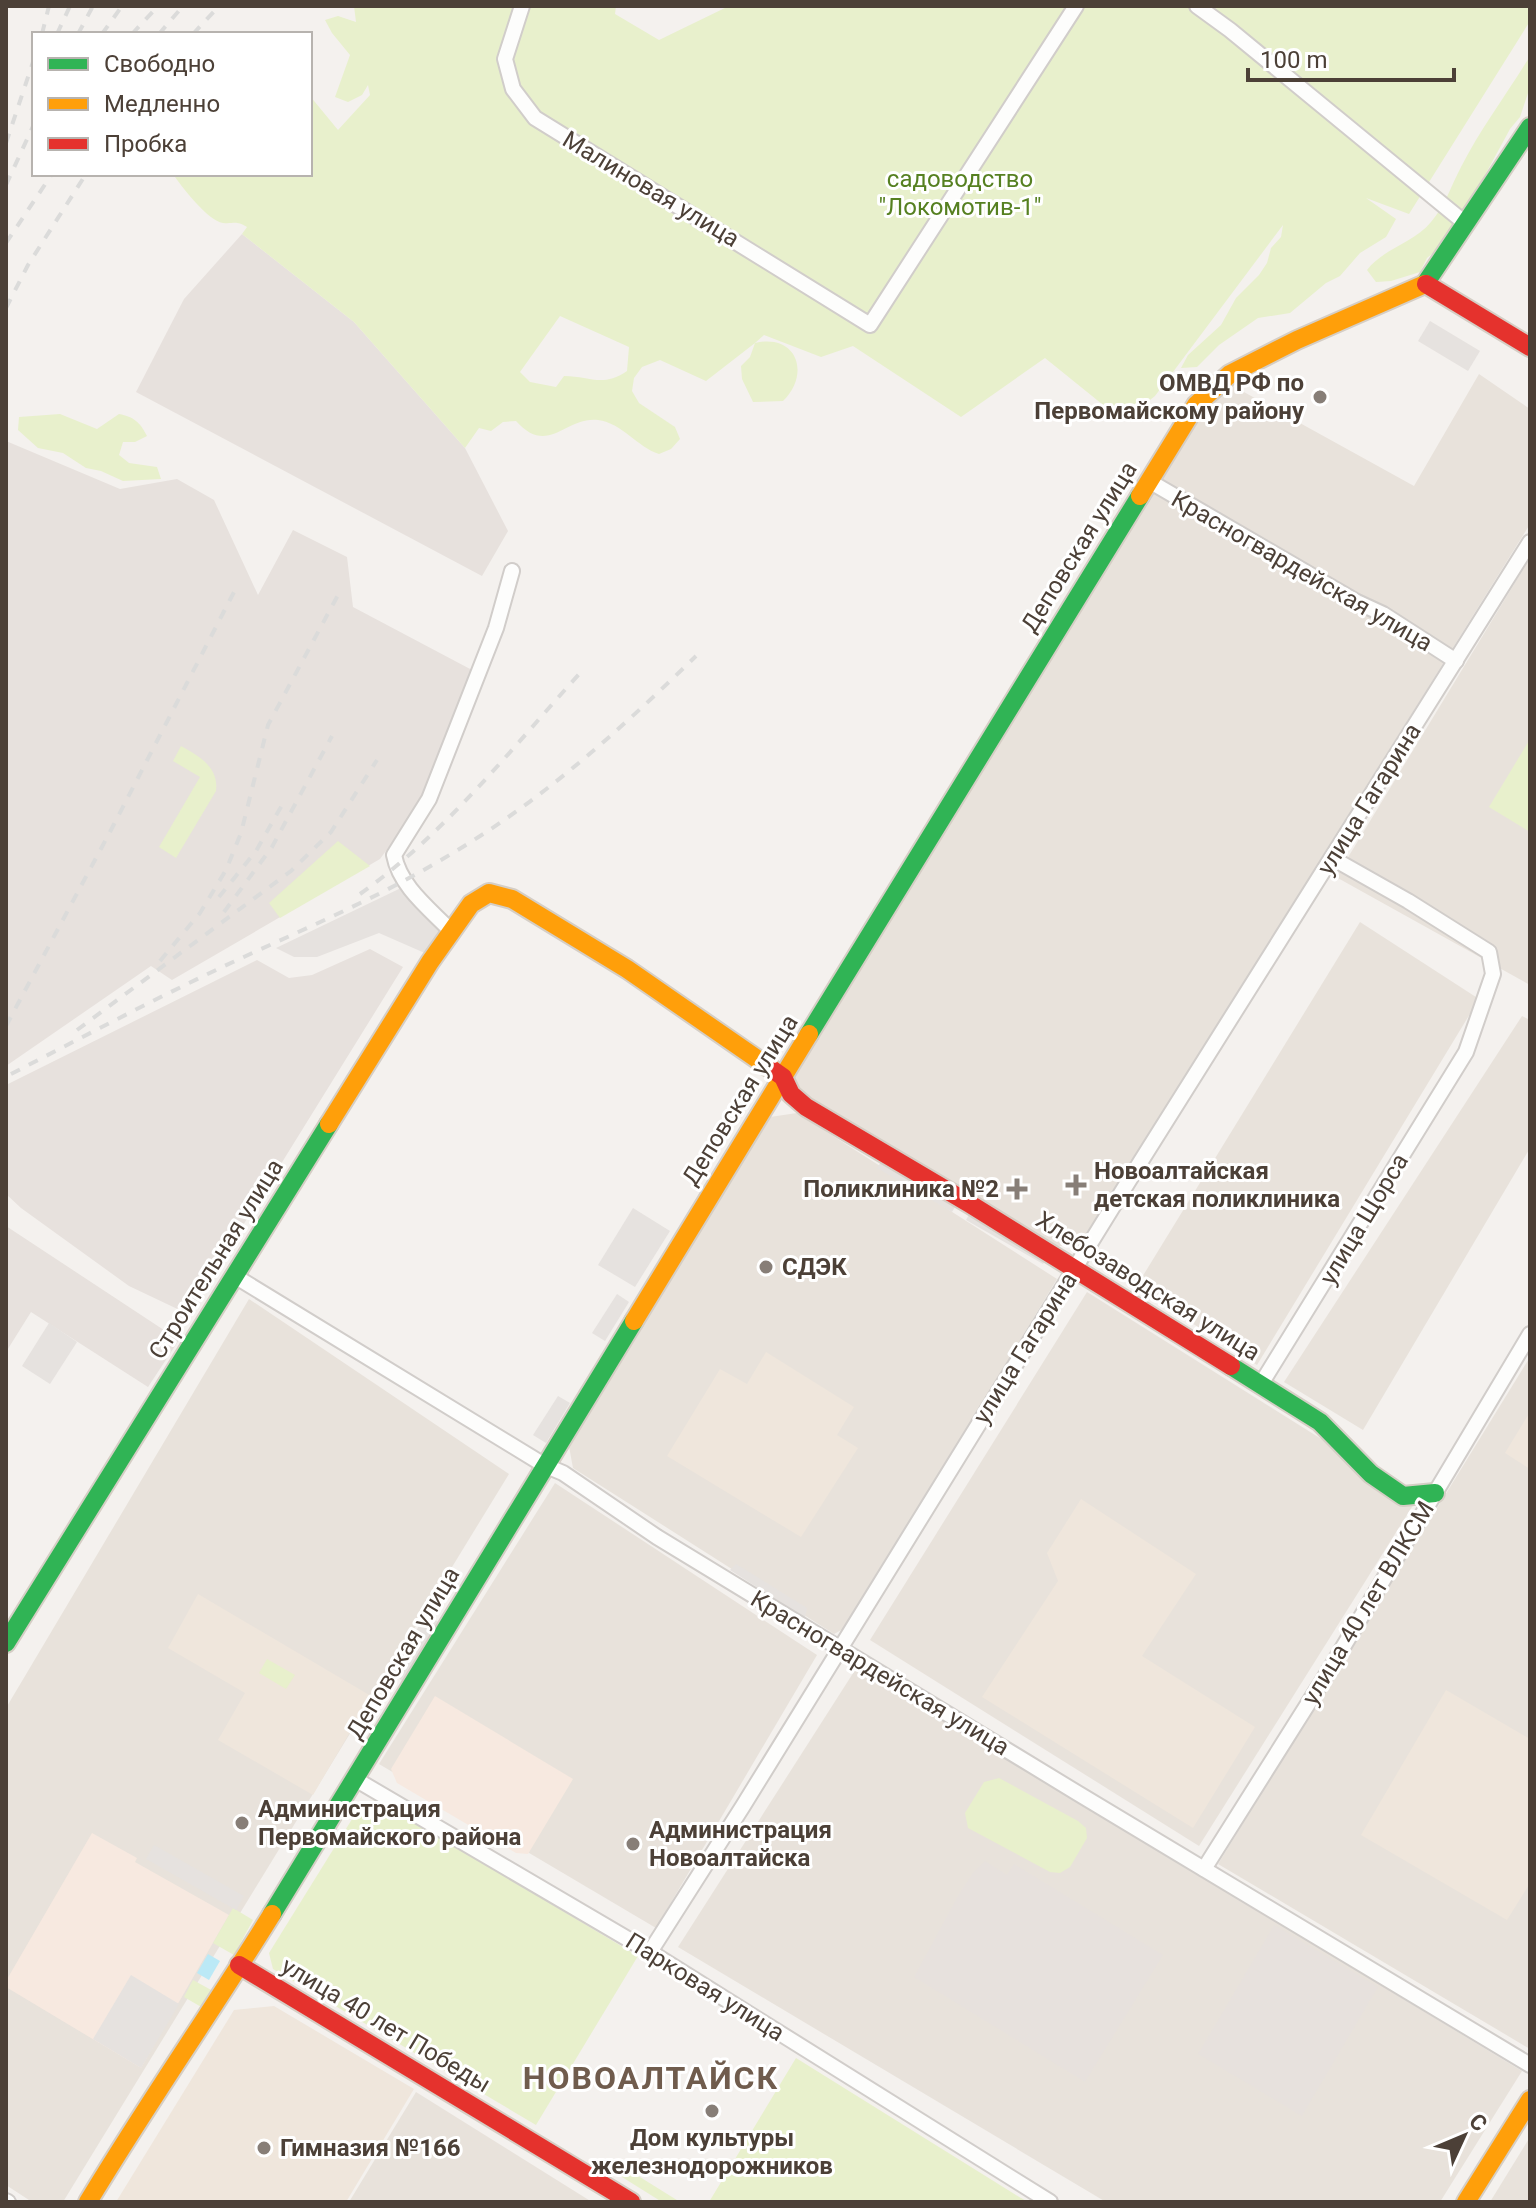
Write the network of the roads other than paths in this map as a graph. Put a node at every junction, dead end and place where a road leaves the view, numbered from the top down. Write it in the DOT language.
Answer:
graph roads {
  1 [pos="522,6"];
  2 [pos="1076,6"];
  3 [pos="1197,6"];
  4 [pos="1530,127"];
  5 [pos="1465,223"];
  6 [pos="1426,284"];
  7 [pos="1530,347"];
  8 [pos="1149,481"];
  9 [pos="1530,542"];
  10 [pos="512,571"];
  11 [pos="1456,661"];
  12 [pos="1332,858"];
  13 [pos="471,904"];
  14 [pos="452,932"];
  15 [pos="783,1077"];
  16 [pos="1074,1268"];
  17 [pos="233,1275"];
  18 [pos="1530,1334"];
  19 [pos="1261,1384"];
  20 [pos="544,1465"];
  21 [pos="1435,1493"];
  22 [pos="6,1643"];
  23 [pos="840,1648"];
  24 [pos="355,1779"];
  25 [pos="1204,1869"];
  26 [pos="650,1952"];
  27 [pos="239,1965"];
  28 [pos="1530,2065"];
  29 [pos="1530,2100"];
  30 [pos="88,2202"];
  31 [pos="631,2202"];
  32 [pos="1050,2202"];
  33 [pos="1466,2202"];
  1 -- 2 [label="street, Малиновая улица"];
  3 -- 5 [label="street"];
  4 -- 5 [label="street"];
  5 -- 6 [label="street"];
  6 -- 7 [label="street"];
  6 -- 8 [label="street, Деповская улица"];
  8 -- 11 [label="street, Красногвардейская улица"];
  8 -- 15 [label="street, Деповская улица"];
  9 -- 11 [label="street, улица Гагарина"];
  10 -- 14 [label="street"];
  11 -- 12 [label="street, улица Гагарина"];
  12 -- 16 [label="street, улица Гагарина"];
  12 -- 19 [label="street, улица Щорса"];
  13 -- 14 [label="street, Строительная улица"];
  13 -- 15 [label="street, Хлебозаводская улица"];
  14 -- 17 [label="street, Строительная улица"];
  15 -- 16 [label="street, Хлебозаводская улица"];
  15 -- 20 [label="street, Деповская улица"];
  16 -- 19 [label="street, Хлебозаводская улица"];
  16 -- 23 [label="street, улица Гагарина"];
  17 -- 20 [label="street, Красногвардейская улица"];
  17 -- 22 [label="street, Строительная улица"];
  18 -- 21 [label="street, улица 40 лет ВЛКСМ"];
  19 -- 21 [label="street, Хлебозаводская улица"];
  20 -- 23 [label="street, Красногвардейская улица"];
  20 -- 24 [label="street, Деповская улица"];
  21 -- 25 [label="street, улица 40 лет ВЛКСМ"];
  23 -- 25 [label="street, Красногвардейская улица"];
  23 -- 26 [label="street, улица Гагарина"];
  24 -- 26 [label="street, Парковая улица"];
  24 -- 27 [label="street, Деповская улица"];
  25 -- 28 [label="street, Красногвардейская улица"];
  26 -- 32 [label="street, Парковая улица"];
  27 -- 30 [label="street, Деповская улица"];
  27 -- 31 [label="street, улица 40 лет Победы"];
  29 -- 33 [label="street"];
}
